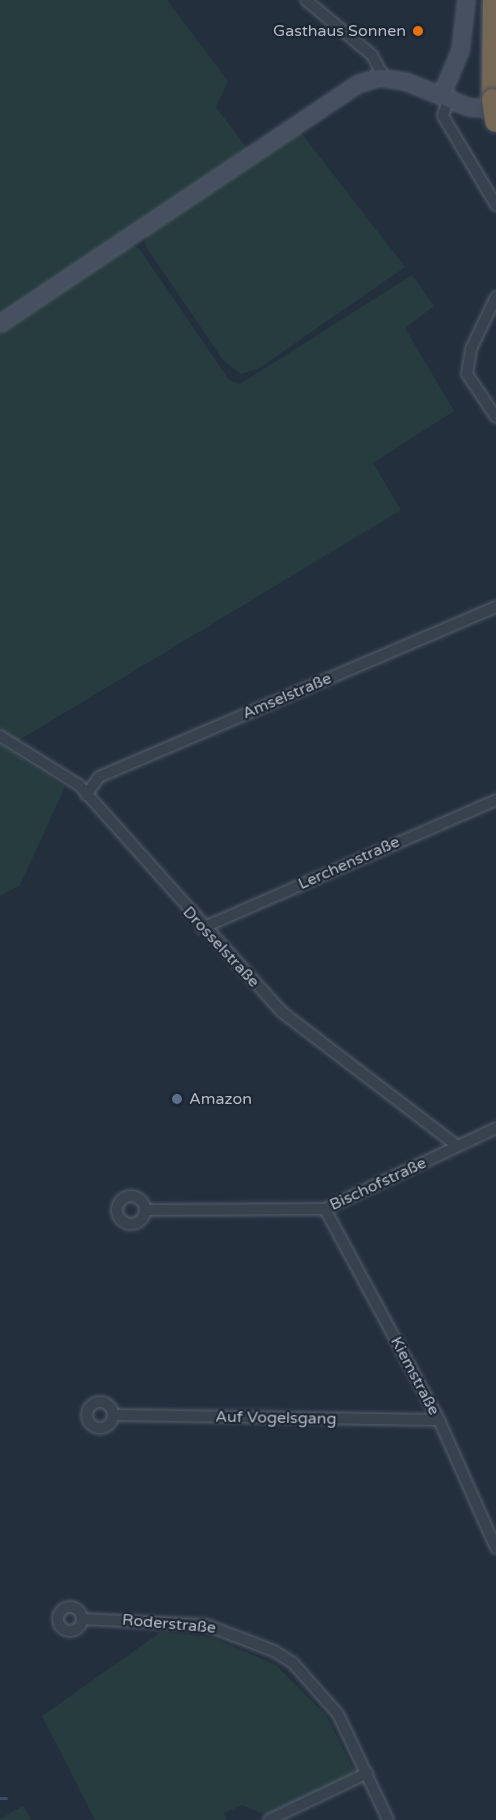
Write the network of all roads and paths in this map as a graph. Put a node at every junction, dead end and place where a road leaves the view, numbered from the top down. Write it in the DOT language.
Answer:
graph roads {
  1 [pos="306,0"];
  2 [pos="466,0"];
  3 [pos="494,6"];
  4 [pos="384,78"];
  5 [pos="445,95"];
  6 [pos="495,114"];
  7 [pos="496,205"];
  8 [pos="496,297"];
  9 [pos="0,323"];
  10 [pos="496,417"];
  11 [pos="496,607"];
  12 [pos="0,736"];
  13 [pos="86,795"];
  14 [pos="496,800"];
  15 [pos="202,928"];
  16 [pos="496,1128"];
  17 [pos="456,1145"];
  18 [pos="325,1209"];
  19 [pos="145,1210"];
  20 [pos="114,1415"];
  21 [pos="439,1420"];
  22 [pos="496,1548"];
  23 [pos="82,1618"];
  24 [pos="367,1773"];
  25 [pos="269,1820"];
  26 [pos="388,1820"];
  1 -- 4 [label="street"];
  2 -- 5 [label="main road"];
  3 -- 6 [label="highway"];
  4 -- 5 [label="main road"];
  4 -- 9 [label="main road"];
  5 -- 6 [label="main road"];
  5 -- 7 [label="street"];
  8 -- 10 [label="street"];
  11 -- 13 [label="street, Amselstraße"];
  12 -- 13 [label="street, Drosselstraße"];
  13 -- 15 [label="street, Drosselstraße"];
  14 -- 15 [label="street, Lerchenstraße"];
  15 -- 17 [label="street, Drosselstraße"];
  16 -- 17 [label="street, Bischofstraße"];
  17 -- 18 [label="street, Bischofstraße"];
  18 -- 19 [label="street, Bischofstraße"];
  18 -- 21 [label="street, Kiemstraße"];
  20 -- 21 [label="street, Auf Vogelsgang"];
  21 -- 22 [label="street, Kiemstraße"];
  23 -- 24 [label="street, Roderstraße"];
  24 -- 25 [label="street"];
  24 -- 26 [label="street, Roderstraße"];
}
